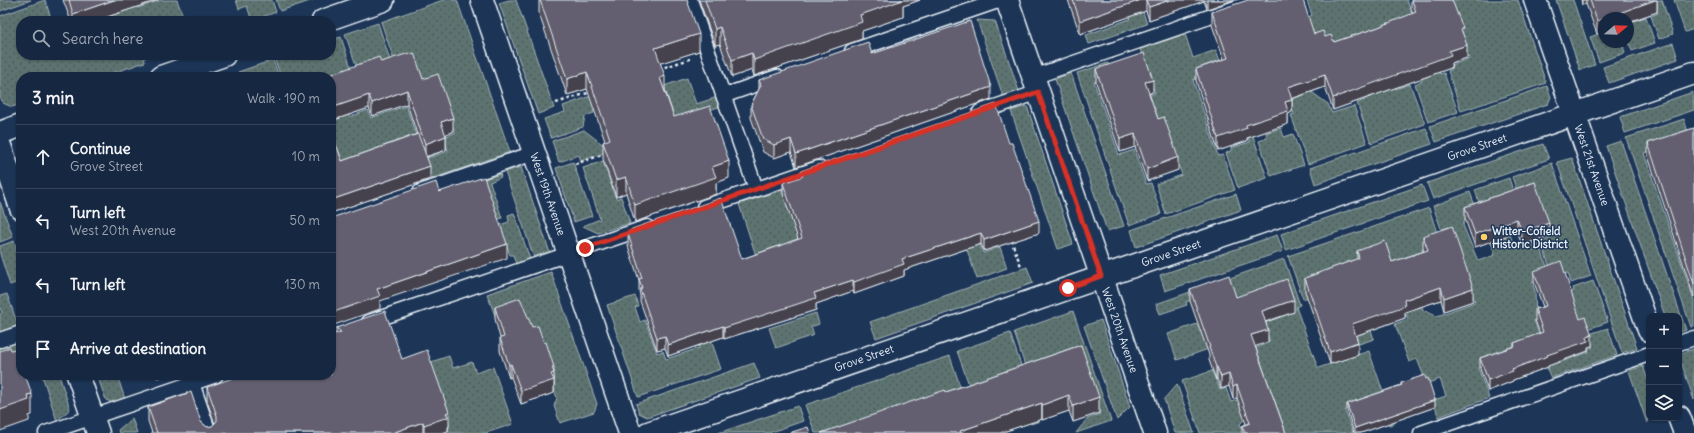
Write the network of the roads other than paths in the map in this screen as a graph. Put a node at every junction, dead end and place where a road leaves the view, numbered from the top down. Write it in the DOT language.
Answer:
graph roads {
  1 [pos="383,0"];
  2 [pos="482,0"];
  3 [pos="690,0"];
  4 [pos="1001,0"];
  5 [pos="1007,0"];
  6 [pos="1259,0"];
  7 [pos="1535,0"];
  8 [pos="336,16"];
  9 [pos="842,54"];
  10 [pos="213,60"];
  11 [pos="186,72"];
  12 [pos="790,72"];
  13 [pos="1694,73"];
  14 [pos="1036,85"];
  15 [pos="723,96"];
  16 [pos="1574,114"];
  17 [pos="968,117"];
  18 [pos="16,127"];
  19 [pos="0,133"];
  20 [pos="0,146"];
  21 [pos="534,153"];
  22 [pos="829,164"];
  23 [pos="756,189"];
  24 [pos="16,193"];
  25 [pos="404,197"];
  26 [pos="689,212"];
  27 [pos="659,223"];
  28 [pos="569,254"];
  29 [pos="1101,276"];
  30 [pos="1646,321"];
  31 [pos="354,328"];
  32 [pos="16,335"];
  33 [pos="1694,338"];
  34 [pos="0,340"];
  35 [pos="1682,342"];
  36 [pos="1646,355"];
  37 [pos="80,380"];
  38 [pos="201,380"];
  39 [pos="192,383"];
  40 [pos="1680,421"];
  41 [pos="96,425"];
  42 [pos="46,433"];
  43 [pos="209,433"];
  44 [pos="630,433"];
  45 [pos="648,433"];
  46 [pos="1155,433"];
  47 [pos="1421,433"];
  48 [pos="1684,433"];
  1 -- 8 [label="street"];
  2 -- 21 [label="street, West 19th Avenue"];
  3 -- 15 [label="lane"];
  4 -- 9 [label="lane"];
  5 -- 14 [label="street, West 20th Avenue"];
  6 -- 14 [label="lane"];
  7 -- 16 [label="street, West 21st Avenue"];
  10 -- 11 [label="street"];
  12 -- 15 [label="lane"];
  13 -- 16 [label="street, Grove Street"];
  14 -- 17 [label="lane"];
  14 -- 29 [label="street, West 20th Avenue"];
  15 -- 23 [label="lane"];
  16 -- 29 [label="street, Grove Street"];
  16 -- 30 [label="street, West 21st Avenue"];
  18 -- 19 [label="street"];
  20 -- 24 [label="street"];
  21 -- 25 [label="lane"];
  21 -- 28 [label="street, West 19th Avenue"];
  22 -- 23 [label="lane"];
  23 -- 26 [label="lane"];
  27 -- 28 [label="lane"];
  28 -- 31 [label="lane"];
  28 -- 44 [label="street, West 19th Avenue"];
  29 -- 45 [label="street, Grove Street"];
  29 -- 46 [label="street, West 20th Avenue"];
  32 -- 34 [label="lane"];
  33 -- 35 [label="lane"];
  36 -- 47 [label="lane"];
  37 -- 41 [label="street"];
  38 -- 39 [label="lane"];
  39 -- 41 [label="lane"];
  39 -- 43 [label="lane"];
  40 -- 48 [label="street"];
  41 -- 42 [label="lane"];
}
